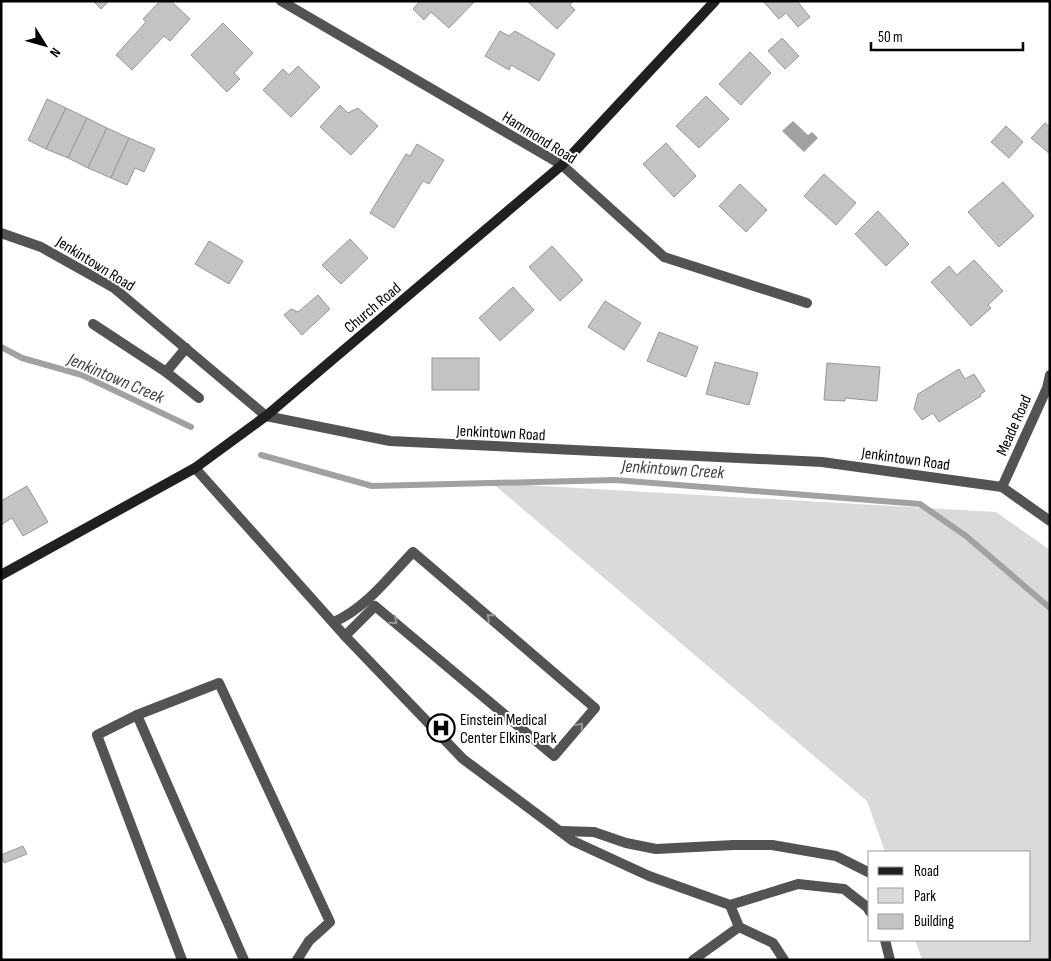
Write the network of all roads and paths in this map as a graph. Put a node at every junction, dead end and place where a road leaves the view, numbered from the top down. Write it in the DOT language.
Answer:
graph roads {
  1 [pos="281,1"];
  2 [pos="715,1"];
  3 [pos="562,165"];
  4 [pos="1,233"];
  5 [pos="807,303"];
  6 [pos="93,324"];
  7 [pos="186,348"];
  8 [pos="166,372"];
  9 [pos="1050,375"];
  10 [pos="199,398"];
  11 [pos="266,416"];
  12 [pos="195,468"];
  13 [pos="1002,487"];
  14 [pos="1050,521"];
  15 [pos="1,575"];
  16 [pos="334,622"];
  17 [pos="345,636"];
  18 [pos="137,715"];
  19 [pos="561,831"];
  20 [pos="868,872"];
  21 [pos="730,905"];
  22 [pos="868,909"];
  23 [pos="739,927"];
  24 [pos="885,941"];
  25 [pos="182,960"];
  26 [pos="244,960"];
  27 [pos="297,960"];
  28 [pos="693,960"];
  29 [pos="784,960"];
  30 [pos="890,960"];
  1 -- 3 [label="street, Hammond Road"];
  2 -- 3 [label="street, Church Road"];
  3 -- 5 [label="street, Hammond Road"];
  3 -- 11 [label="street, Church Road"];
  4 -- 7 [label="street, Jenkintown Road"];
  6 -- 8 [label="street"];
  7 -- 8 [label="street"];
  7 -- 11 [label="street, Jenkintown Road"];
  8 -- 10 [label="street"];
  9 -- 13 [label="street, Meade Road"];
  11 -- 12 [label="street, Church Road"];
  11 -- 13 [label="street, Jenkintown Road"];
  12 -- 15 [label="street, Church Road"];
  12 -- 16 [label="street"];
  13 -- 14 [label="street, Jenkintown Road"];
  16 -- 17 [label="street"];
  17 -- 16 [label="street, one-way"];
  17 -- 19 [label="street"];
  18 -- 25 [label="street"];
  18 -- 26 [label="street"];
  18 -- 27 [label="street"];
  19 -- 20 [label="street"];
  19 -- 21 [label="street"];
  21 -- 22 [label="street"];
  21 -- 23 [label="street"];
  23 -- 28 [label="street"];
  23 -- 29 [label="street"];
  24 -- 30 [label="street"];
}
